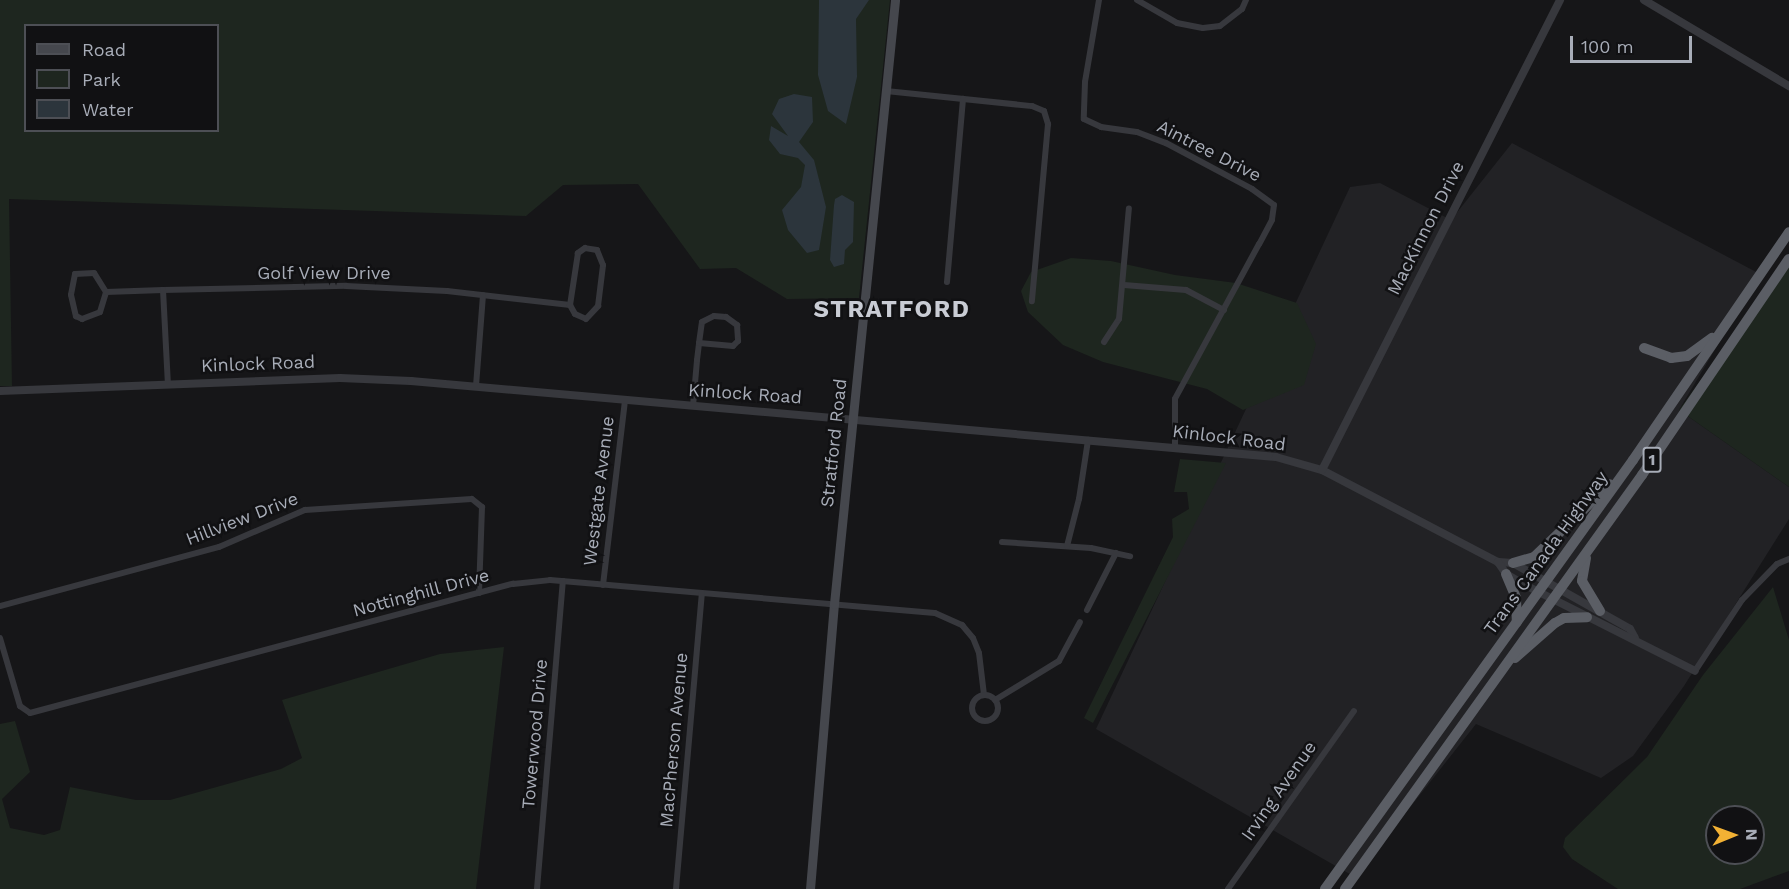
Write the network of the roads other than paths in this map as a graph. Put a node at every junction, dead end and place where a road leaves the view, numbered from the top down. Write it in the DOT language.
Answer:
graph roads {
  1 [pos="895,0"];
  2 [pos="1099,0"];
  3 [pos="1137,0"];
  4 [pos="1246,0"];
  5 [pos="1560,0"];
  6 [pos="1644,0"];
  7 [pos="1789,86"];
  8 [pos="886,91"];
  9 [pos="963,99"];
  10 [pos="1128,208"];
  11 [pos="1789,232"];
  12 [pos="1789,259"];
  13 [pos="947,282"];
  14 [pos="1124,285"];
  15 [pos="163,290"];
  16 [pos="106,292"];
  17 [pos="483,295"];
  18 [pos="1032,301"];
  19 [pos="570,304"];
  20 [pos="1224,310"];
  21 [pos="1730,321"];
  22 [pos="1104,342"];
  23 [pos="699,343"];
  24 [pos="1644,348"];
  25 [pos="168,384"];
  26 [pos="476,386"];
  27 [pos="0,391"];
  28 [pos="625,401"];
  29 [pos="693,406"];
  30 [pos="853,418"];
  31 [pos="1088,440"];
  32 [pos="1175,448"];
  33 [pos="1633,460"];
  34 [pos="1322,470"];
  35 [pos="1002,542"];
  36 [pos="1591,544"];
  37 [pos="1067,546"];
  38 [pos="1116,553"];
  39 [pos="1130,556"];
  40 [pos="1789,559"];
  41 [pos="1498,562"];
  42 [pos="1513,563"];
  43 [pos="1506,574"];
  44 [pos="563,581"];
  45 [pos="1546,582"];
  46 [pos="603,585"];
  47 [pos="1559,588"];
  48 [pos="1540,592"];
  49 [pos="479,593"];
  50 [pos="702,593"];
  51 [pos="1552,598"];
  52 [pos="834,604"];
  53 [pos="0,606"];
  54 [pos="1087,610"];
  55 [pos="1599,611"];
  56 [pos="1587,617"];
  57 [pos="1080,622"];
  58 [pos="1517,622"];
  59 [pos="0,638"];
  60 [pos="1635,638"];
  61 [pos="1502,670"];
  62 [pos="1695,672"];
  63 [pos="984,695"];
  64 [pos="995,700"];
  65 [pos="1354,711"];
  66 [pos="537,889"];
  67 [pos="676,889"];
  68 [pos="810,889"];
  69 [pos="1228,889"];
  70 [pos="1325,889"];
  71 [pos="1345,889"];
  1 -- 8 [label="main road, Stratford Road"];
  2 -- 20 [label="street, Aintree Drive"];
  3 -- 4 [label="street"];
  5 -- 34 [label="street, MacKinnon Drive"];
  6 -- 7 [label="street"];
  8 -- 9 [label="street"];
  8 -- 30 [label="main road, Stratford Road"];
  9 -- 13 [label="street"];
  9 -- 18 [label="street"];
  10 -- 14 [label="street"];
  11 -- 21 [label="highway, Trans Canada Highway / 1"];
  12 -- 36 [label="highway, Trans Canada Highway / 1"];
  14 -- 20 [label="street"];
  14 -- 22 [label="street"];
  15 -- 16 [label="street, Golf View Drive"];
  15 -- 17 [label="street, Golf View Drive"];
  15 -- 25 [label="street"];
  16 -- 16 [label="street"];
  17 -- 19 [label="street, Golf View Drive"];
  17 -- 26 [label="street"];
  19 -- 19 [label="street, Golf View Drive"];
  20 -- 32 [label="street"];
  21 -- 24 [label="highway"];
  21 -- 33 [label="highway, Trans Canada Highway / 1"];
  23 -- 23 [label="street"];
  23 -- 29 [label="street"];
  25 -- 26 [label="street, Kinlock Road"];
  25 -- 27 [label="street, Kinlock Road"];
  26 -- 28 [label="street, Kinlock Road"];
  28 -- 29 [label="street, Kinlock Road"];
  28 -- 46 [label="street, Westgate Avenue"];
  29 -- 30 [label="street, Kinlock Road"];
  30 -- 31 [label="street, Kinlock Road"];
  30 -- 52 [label="main road, Stratford Road"];
  31 -- 32 [label="street, Kinlock Road"];
  31 -- 37 [label="street"];
  32 -- 34 [label="street, Kinlock Road"];
  33 -- 42 [label="highway"];
  33 -- 45 [label="highway, Trans Canada Highway / 1"];
  34 -- 41 [label="street, Kinlock Road"];
  35 -- 37 [label="street"];
  36 -- 47 [label="highway, Trans Canada Highway / 1"];
  36 -- 55 [label="highway"];
  37 -- 38 [label="street"];
  38 -- 39 [label="street"];
  38 -- 54 [label="street"];
  40 -- 62 [label="street"];
  41 -- 42 [label="street, Kinlock Road"];
  41 -- 43 [label="street, Kinlock Road"];
  42 -- 45 [label="street, Kinlock Road"];
  43 -- 48 [label="street, Kinlock Road"];
  43 -- 58 [label="highway"];
  44 -- 46 [label="street, Nottinghill Drive"];
  44 -- 49 [label="street, Nottinghill Drive"];
  44 -- 66 [label="street, Towerwood Drive"];
  45 -- 47 [label="street, Kinlock Road"];
  45 -- 48 [label="highway, Trans Canada Highway / 1"];
  46 -- 50 [label="street, Nottinghill Drive"];
  47 -- 51 [label="highway, Trans Canada Highway / 1"];
  47 -- 55 [label="street, Kinlock Road"];
  48 -- 51 [label="street, Kinlock Road"];
  48 -- 58 [label="highway, Trans Canada Highway / 1"];
  49 -- 53 [label="street, Hillview Drive"];
  49 -- 59 [label="street, Nottinghill Drive"];
  50 -- 52 [label="street, Nottinghill Drive"];
  50 -- 67 [label="street, MacPherson Avenue"];
  51 -- 56 [label="street, Kinlock Road"];
  51 -- 61 [label="highway, Trans Canada Highway / 1"];
  52 -- 63 [label="street, Nottinghill Drive"];
  52 -- 68 [label="main road, Stratford Road"];
  55 -- 60 [label="street, Kinlock Road"];
  56 -- 60 [label="street, Kinlock Road"];
  56 -- 61 [label="highway"];
  57 -- 64 [label="street"];
  58 -- 70 [label="highway, Trans Canada Highway / 1"];
  60 -- 62 [label="street"];
  61 -- 71 [label="highway, Trans Canada Highway / 1"];
  63 -- 64 [label="street"];
  63 -- 64 [label="street, Nottinghill Drive"];
  65 -- 69 [label="street, Irving Avenue"];
}
